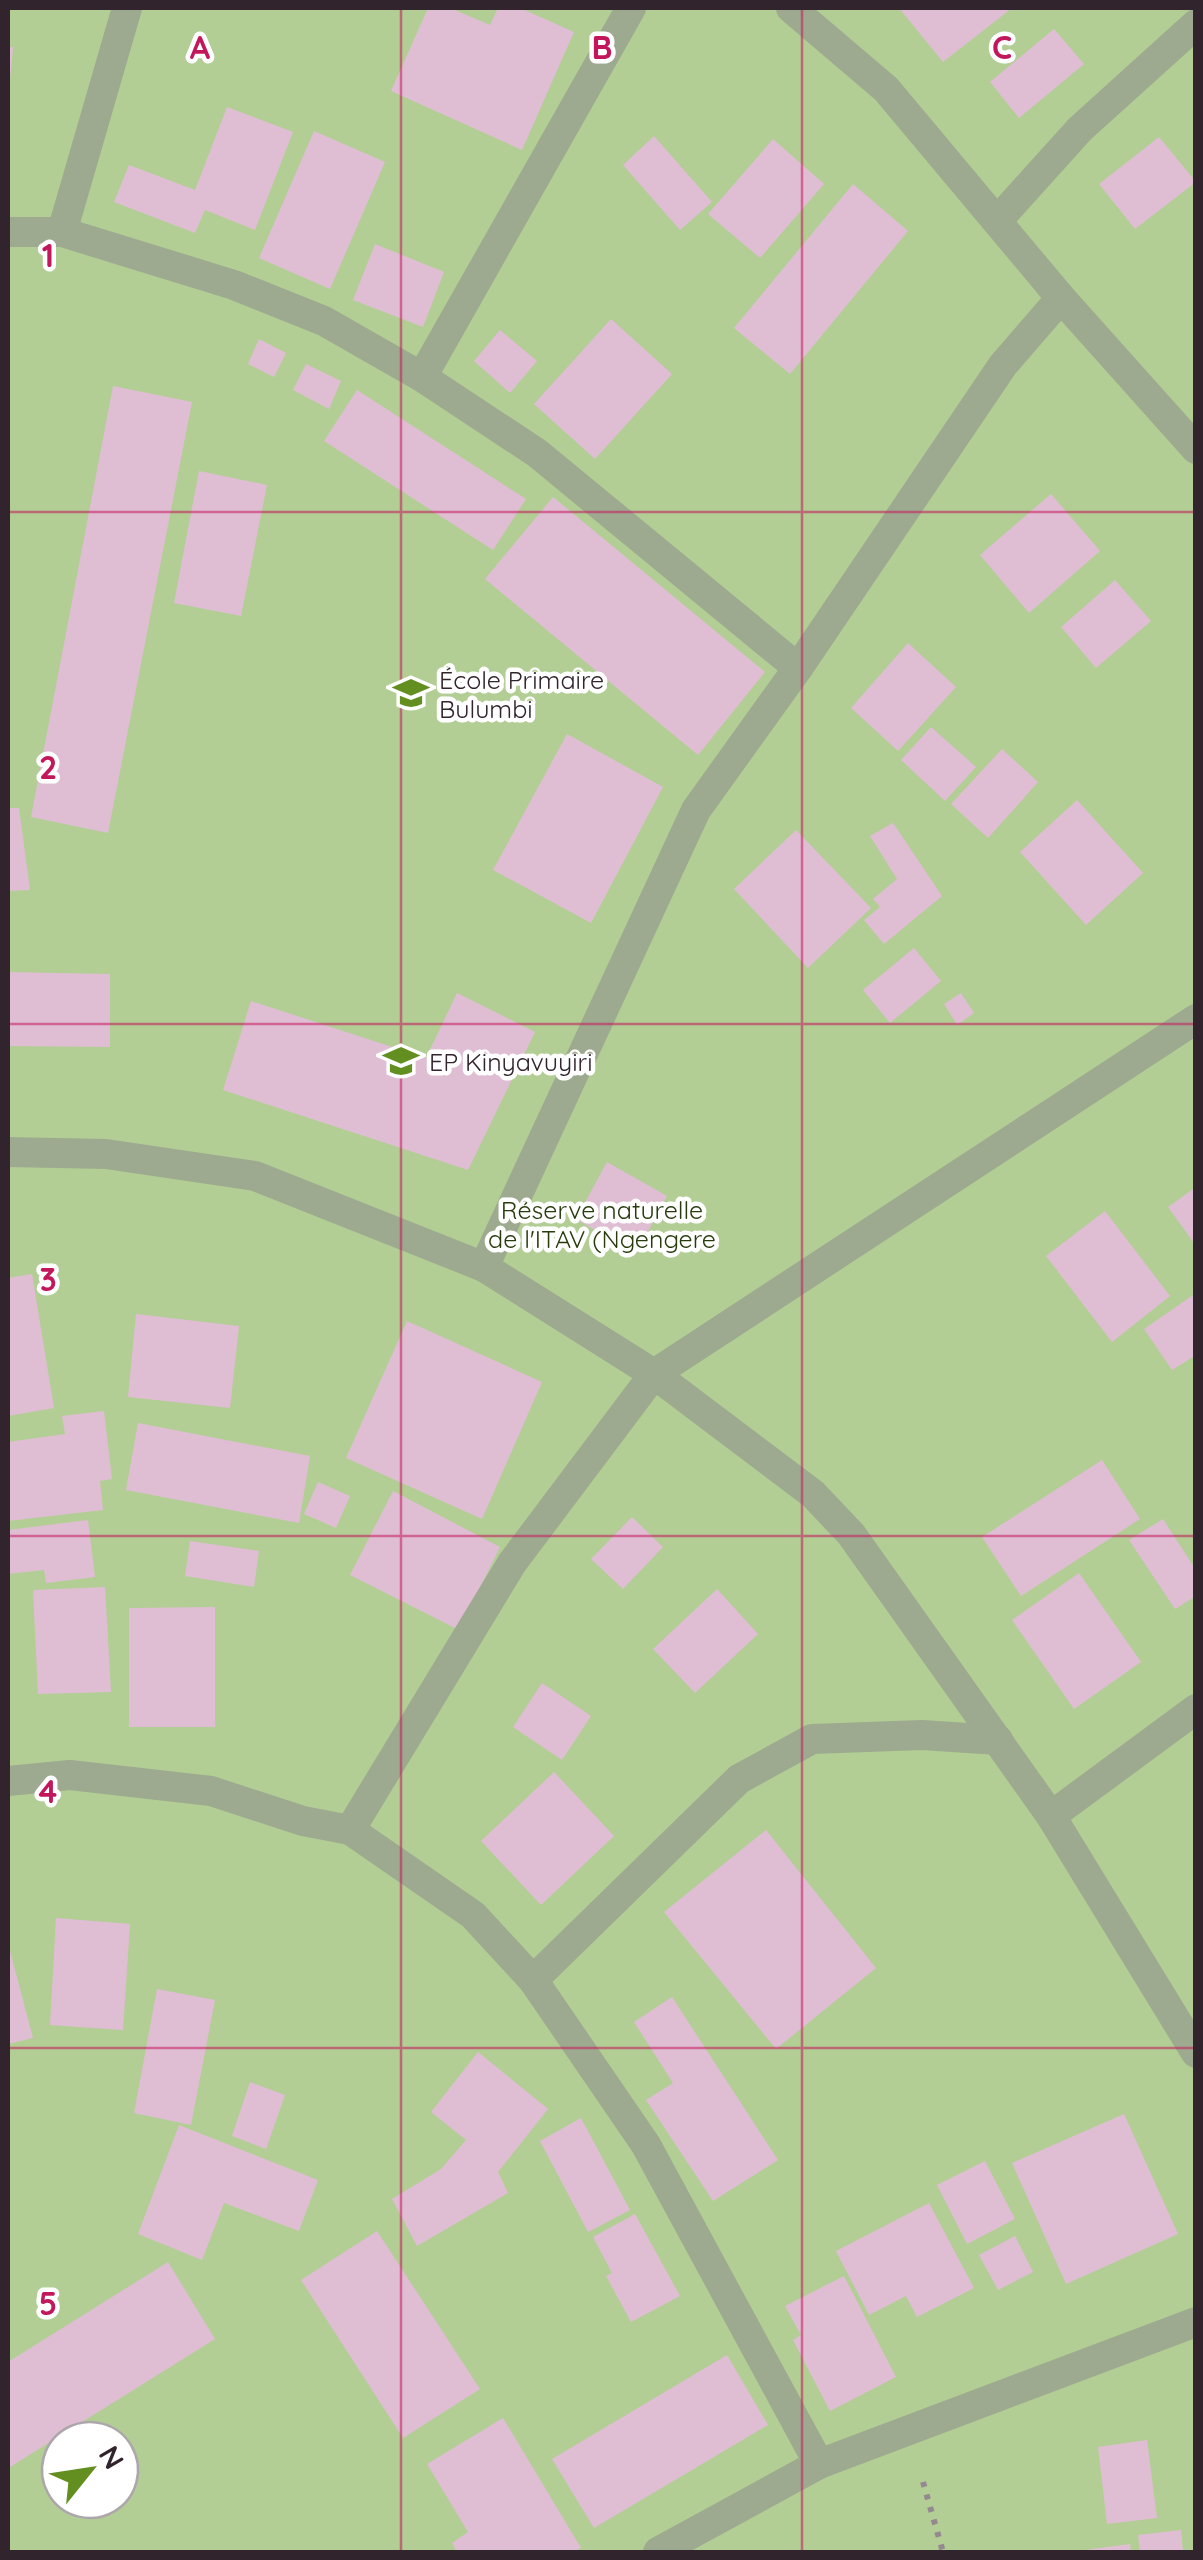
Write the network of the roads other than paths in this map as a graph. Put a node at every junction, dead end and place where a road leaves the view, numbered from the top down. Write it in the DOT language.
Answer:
graph roads {
  1 [pos="127,8"];
  2 [pos="631,8"];
  3 [pos="791,8"];
  4 [pos="1196,24"];
  5 [pos="997,221"];
  6 [pos="8,232"];
  7 [pos="62,232"];
  8 [pos="1062,298"];
  9 [pos="422,376"];
  10 [pos="1196,449"];
  11 [pos="798,668"];
  12 [pos="1196,1019"];
  13 [pos="8,1152"];
  14 [pos="484,1267"];
  15 [pos="654,1374"];
  16 [pos="1196,1708"];
  17 [pos="998,1740"];
  18 [pos="8,1781"];
  19 [pos="1051,1816"];
  20 [pos="350,1830"];
  21 [pos="533,1980"];
  22 [pos="1196,2054"];
  23 [pos="1196,2322"];
  24 [pos="820,2464"];
  25 [pos="658,2552"];
  1 -- 7 [label="street"];
  2 -- 9 [label="street"];
  3 -- 5 [label="street"];
  4 -- 5 [label="street"];
  5 -- 8 [label="street"];
  6 -- 7 [label="street"];
  7 -- 9 [label="street"];
  8 -- 10 [label="street"];
  8 -- 11 [label="street"];
  9 -- 11 [label="street"];
  11 -- 14 [label="street"];
  12 -- 15 [label="street"];
  13 -- 14 [label="street"];
  14 -- 15 [label="street"];
  15 -- 17 [label="street"];
  15 -- 20 [label="street"];
  16 -- 19 [label="street"];
  17 -- 19 [label="street"];
  17 -- 21 [label="street"];
  18 -- 20 [label="street"];
  19 -- 22 [label="street"];
  20 -- 21 [label="street"];
  21 -- 24 [label="street"];
  23 -- 24 [label="street"];
  24 -- 25 [label="street"];
}
